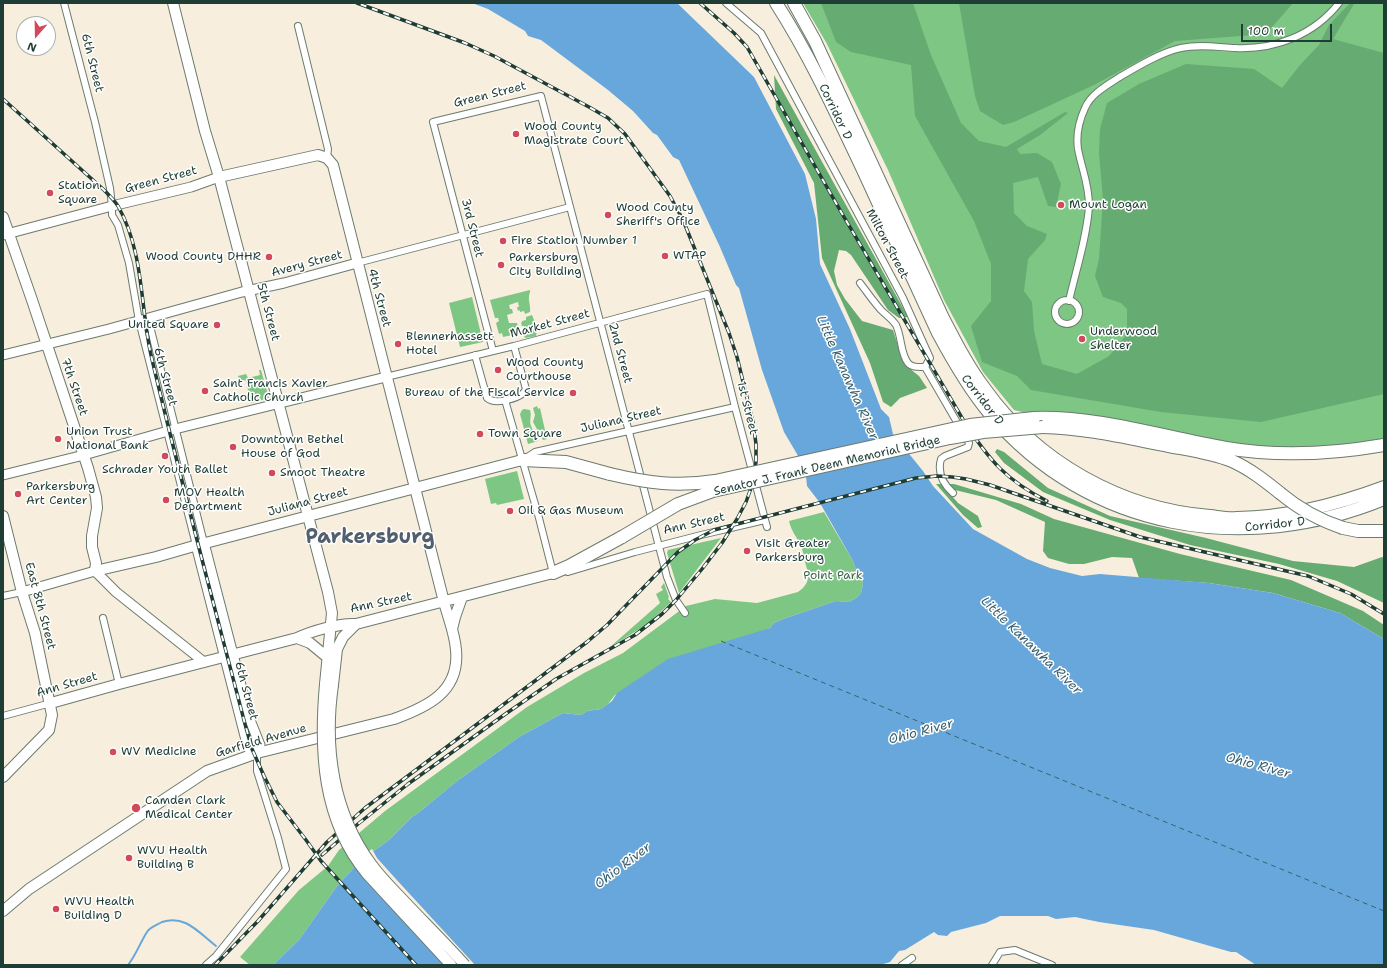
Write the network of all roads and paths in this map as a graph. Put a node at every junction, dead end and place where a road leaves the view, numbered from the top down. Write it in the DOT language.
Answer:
graph roads {
  1 [pos="64,3"];
  2 [pos="173,3"];
  3 [pos="726,3"];
  4 [pos="776,3"];
  5 [pos="794,3"];
  6 [pos="1339,3"];
  7 [pos="298,26"];
  8 [pos="541,96"];
  9 [pos="444,119"];
  10 [pos="327,158"];
  11 [pos="219,177"];
  12 [pos="112,206"];
  13 [pos="570,207"];
  14 [pos="3,217"];
  15 [pos="6,235"];
  16 [pos="463,235"];
  17 [pos="357,263"];
  18 [pos="860,283"];
  19 [pos="249,291"];
  20 [pos="707,294"];
  21 [pos="1069,301"];
  22 [pos="148,318"];
  23 [pos="139,321"];
  24 [pos="601,323"];
  25 [pos="46,344"];
  26 [pos="514,346"];
  27 [pos="493,351"];
  28 [pos="3,355"];
  29 [pos="475,355"];
  30 [pos="925,367"];
  31 [pos="386,377"];
  32 [pos="505,400"];
  33 [pos="279,404"];
  34 [pos="735,408"];
  35 [pos="171,430"];
  36 [pos="629,432"];
  37 [pos="1384,445"];
  38 [pos="84,455"];
  39 [pos="522,460"];
  40 [pos="3,475"];
  41 [pos="414,487"];
  42 [pos="1384,487"];
  43 [pos="953,493"];
  44 [pos="1384,499"];
  45 [pos="3,516"];
  46 [pos="308,516"];
  47 [pos="765,520"];
  48 [pos="768,528"];
  49 [pos="1384,531"];
  50 [pos="200,544"];
  51 [pos="659,546"];
  52 [pos="95,571"];
  53 [pos="553,573"];
  54 [pos="22,592"];
  55 [pos="3,596"];
  56 [pos="462,597"];
  57 [pos="444,602"];
  58 [pos="332,613"];
  59 [pos="686,613"];
  60 [pos="103,618"];
  61 [pos="343,624"];
  62 [pos="356,624"];
  63 [pos="330,628"];
  64 [pos="452,631"];
  65 [pos="297,638"];
  66 [pos="229,656"];
  67 [pos="327,657"];
  68 [pos="204,662"];
  69 [pos="119,684"];
  70 [pos="329,685"];
  71 [pos="48,690"];
  72 [pos="66,698"];
  73 [pos="51,703"];
  74 [pos="3,716"];
  75 [pos="257,754"];
  76 [pos="3,777"];
  77 [pos="3,911"];
  78 [pos="912,958"];
  79 [pos="206,965"];
  80 [pos="451,965"];
  81 [pos="465,965"];
  82 [pos="902,965"];
  83 [pos="992,965"];
  84 [pos="1052,965"];
  1 -- 12 [label="street, 6th Street"];
  2 -- 11 [label="main road, 5th Street"];
  3 -- 30 [label="street, Milton Street"];
  4 -- 44 [label="highway, Corridor D"];
  5 -- 42 [label="highway, Corridor D"];
  6 -- 21 [label="street"];
  7 -- 10 [label="street, 4th Street"];
  8 -- 9 [label="street, Green Street"];
  8 -- 13 [label="street, 2nd Street"];
  9 -- 16 [label="street, 3rd Street"];
  10 -- 11 [label="main road, Green Street"];
  10 -- 17 [label="main road, 4th Street"];
  11 -- 12 [label="street, Green Street"];
  11 -- 19 [label="main road, 5th Street"];
  12 -- 15 [label="street, Green Street"];
  12 -- 23 [label="street, 6th Street"];
  13 -- 16 [label="street, Avery Street"];
  13 -- 24 [label="street, 2nd Street"];
  14 -- 15 [label="main road, 7th Street"];
  15 -- 25 [label="main road, 7th Street"];
  16 -- 17 [label="street, Avery Street"];
  16 -- 27 [label="street, 3rd Street"];
  17 -- 19 [label="street, Avery Street"];
  17 -- 31 [label="main road, 4th Street"];
  18 -- 30 [label="street"];
  19 -- 22 [label="street, Avery Street"];
  19 -- 33 [label="main road, 5th Street"];
  20 -- 24 [label="street, Market Street"];
  20 -- 34 [label="street, 1st Street"];
  22 -- 23 [label="street, Avery Street"];
  22 -- 35 [label="street, 6th Street"];
  23 -- 25 [label="street, Avery Street"];
  23 -- 35 [label="street, 6th Street"];
  24 -- 26 [label="street, Market Street"];
  24 -- 36 [label="street, 2nd Street"];
  25 -- 28 [label="street, Avery Street"];
  25 -- 38 [label="main road, 7th Street"];
  26 -- 27 [label="street, Market Street"];
  26 -- 32 [label="street"];
  27 -- 29 [label="street, Market Street"];
  29 -- 31 [label="street, Market Street"];
  29 -- 32 [label="street"];
  30 -- 43 [label="street"];
  31 -- 33 [label="street, Market Street"];
  31 -- 41 [label="main road, 4th Street"];
  32 -- 39 [label="street"];
  33 -- 35 [label="street, Market Street"];
  33 -- 46 [label="main road, 5th Street"];
  34 -- 36 [label="street, Juliana Street"];
  34 -- 47 [label="street, 1st Street"];
  35 -- 38 [label="street, Market Street"];
  35 -- 50 [label="street, 6th Street"];
  36 -- 39 [label="street, Juliana Street"];
  36 -- 51 [label="street, 2nd Street"];
  37 -- 39 [label="highway, Senator J. Frank Deem Memorial Bridge, bridge"];
  38 -- 40 [label="street, Market Street"];
  38 -- 52 [label="main road, 7th Street"];
  39 -- 41 [label="main road, Juliana Street"];
  39 -- 53 [label="street"];
  41 -- 46 [label="main road, Juliana Street"];
  41 -- 57 [label="main road, 4th Street"];
  45 -- 54 [label="main road, East 8th Street"];
  46 -- 50 [label="main road, Juliana Street"];
  46 -- 58 [label="main road, 5th Street"];
  47 -- 48 [label="street, 1st Street"];
  47 -- 51 [label="street, Ann Street"];
  49 -- 53 [label="highway, Senator J. Frank Deem Memorial Bridge, bridge"];
  50 -- 52 [label="main road, Juliana Street"];
  50 -- 66 [label="street, 6th Street"];
  51 -- 53 [label="street, Ann Street"];
  51 -- 59 [label="street, 2nd Street"];
  52 -- 54 [label="street, Juliana Street"];
  52 -- 68 [label="street"];
  53 -- 56 [label="main road, Ann Street"];
  54 -- 55 [label="street, Juliana Street"];
  54 -- 71 [label="main road, East 8th Street"];
  56 -- 57 [label="main road, Ann Street"];
  56 -- 64 [label="main road"];
  57 -- 62 [label="main road, Ann Street"];
  57 -- 64 [label="main road, Garfield Avenue"];
  58 -- 61 [label="main road"];
  58 -- 63 [label="main road, 5th Street"];
  60 -- 69 [label="street"];
  61 -- 62 [label="main road, Ann Street"];
  61 -- 63 [label="main road, Ann Street"];
  62 -- 70 [label="main road"];
  63 -- 65 [label="main road, Ann Street"];
  63 -- 67 [label="main road, 5th Street"];
  64 -- 75 [label="main road, Garfield Avenue"];
  65 -- 66 [label="main road, Ann Street"];
  65 -- 67 [label="main road"];
  66 -- 68 [label="main road, Ann Street"];
  66 -- 75 [label="street, 6th Street"];
  67 -- 70 [label="main road, 5th Street"];
  68 -- 69 [label="main road, Ann Street"];
  69 -- 72 [label="main road, Ann Street"];
  70 -- 80 [label="main road, bridge"];
  70 -- 81 [label="main road, bridge"];
  71 -- 72 [label="main road"];
  71 -- 73 [label="main road, East 8th Street"];
  72 -- 73 [label="main road, Ann Street"];
  73 -- 74 [label="street, Ann Street"];
  73 -- 76 [label="main road, East 8th Street"];
  75 -- 77 [label="main road, Garfield Avenue"];
  75 -- 79 [label="street"];
  78 -- 82 [label="street"];
  83 -- 84 [label="street"];
}
